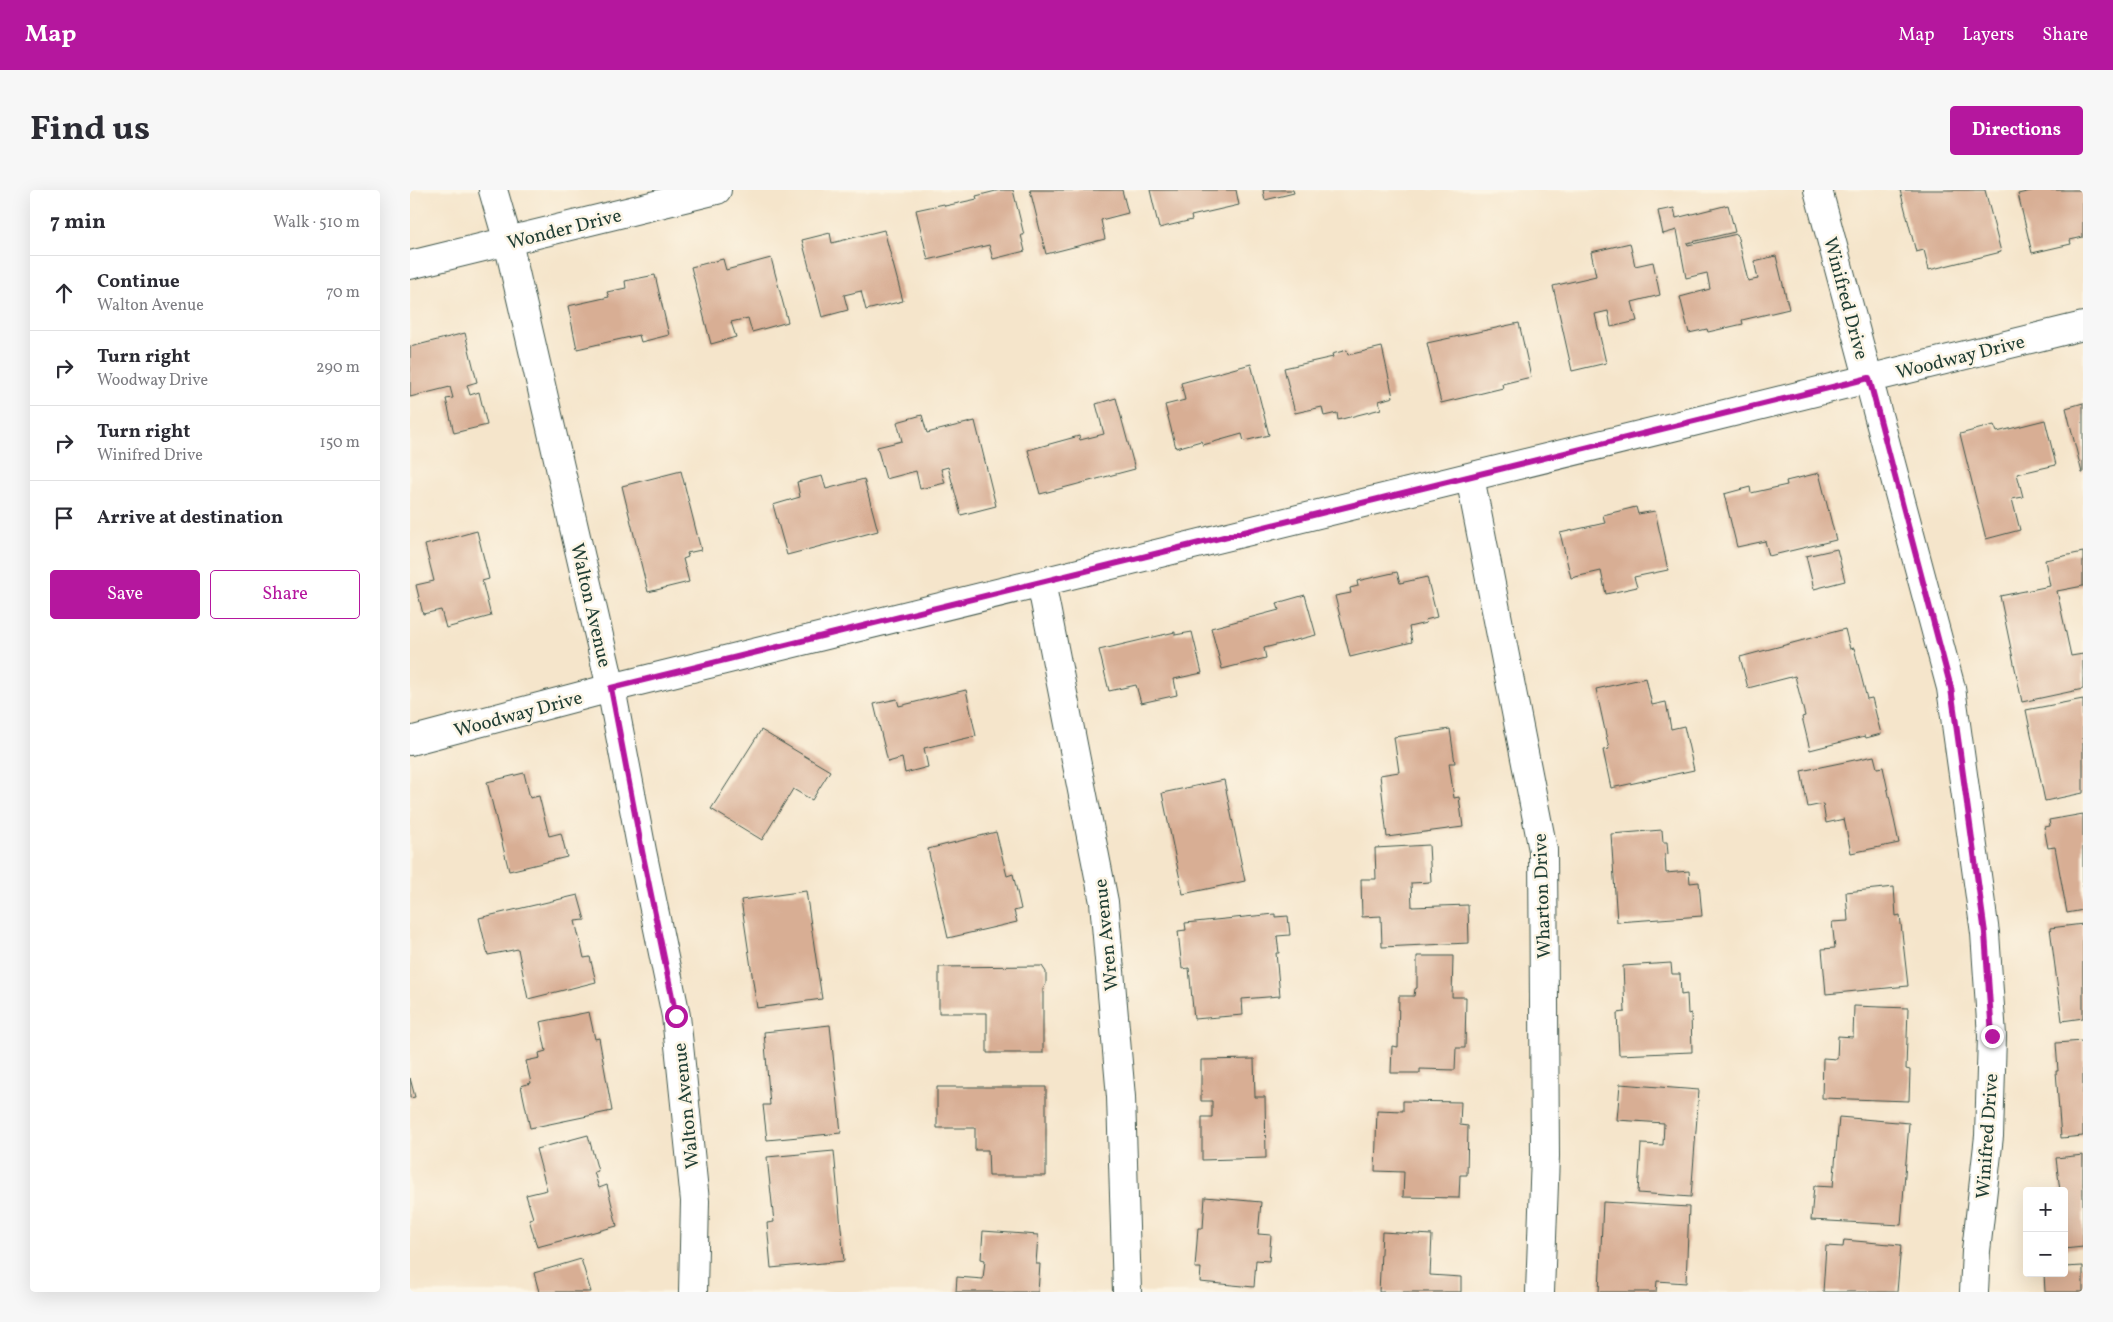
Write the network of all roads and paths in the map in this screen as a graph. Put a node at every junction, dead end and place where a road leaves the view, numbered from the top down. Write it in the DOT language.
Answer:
graph roads {
  1 [pos="493,190"];
  2 [pos="717,190"];
  3 [pos="1818,190"];
  4 [pos="508,242"];
  5 [pos="410,266"];
  6 [pos="2083,326"];
  7 [pos="1869,378"];
  8 [pos="1470,477"];
  9 [pos="1041,582"];
  10 [pos="611,688"];
  11 [pos="410,741"];
  12 [pos="693,1292"];
  13 [pos="1128,1292"];
  14 [pos="1540,1292"];
  15 [pos="1974,1292"];
  1 -- 4 [label="street, Walton Avenue"];
  2 -- 4 [label="street, Wonder Drive"];
  3 -- 7 [label="street, Winifred Drive"];
  4 -- 5 [label="street, Wonder Drive"];
  4 -- 10 [label="street, Walton Avenue"];
  6 -- 7 [label="street, Woodway Drive"];
  7 -- 8 [label="street, Woodway Drive"];
  7 -- 15 [label="street, Winifred Drive"];
  8 -- 9 [label="street, Woodway Drive"];
  8 -- 14 [label="street, Wharton Drive"];
  9 -- 10 [label="street, Woodway Drive"];
  9 -- 13 [label="street, Wren Avenue"];
  10 -- 11 [label="street, Woodway Drive"];
  10 -- 12 [label="street, Walton Avenue"];
}
